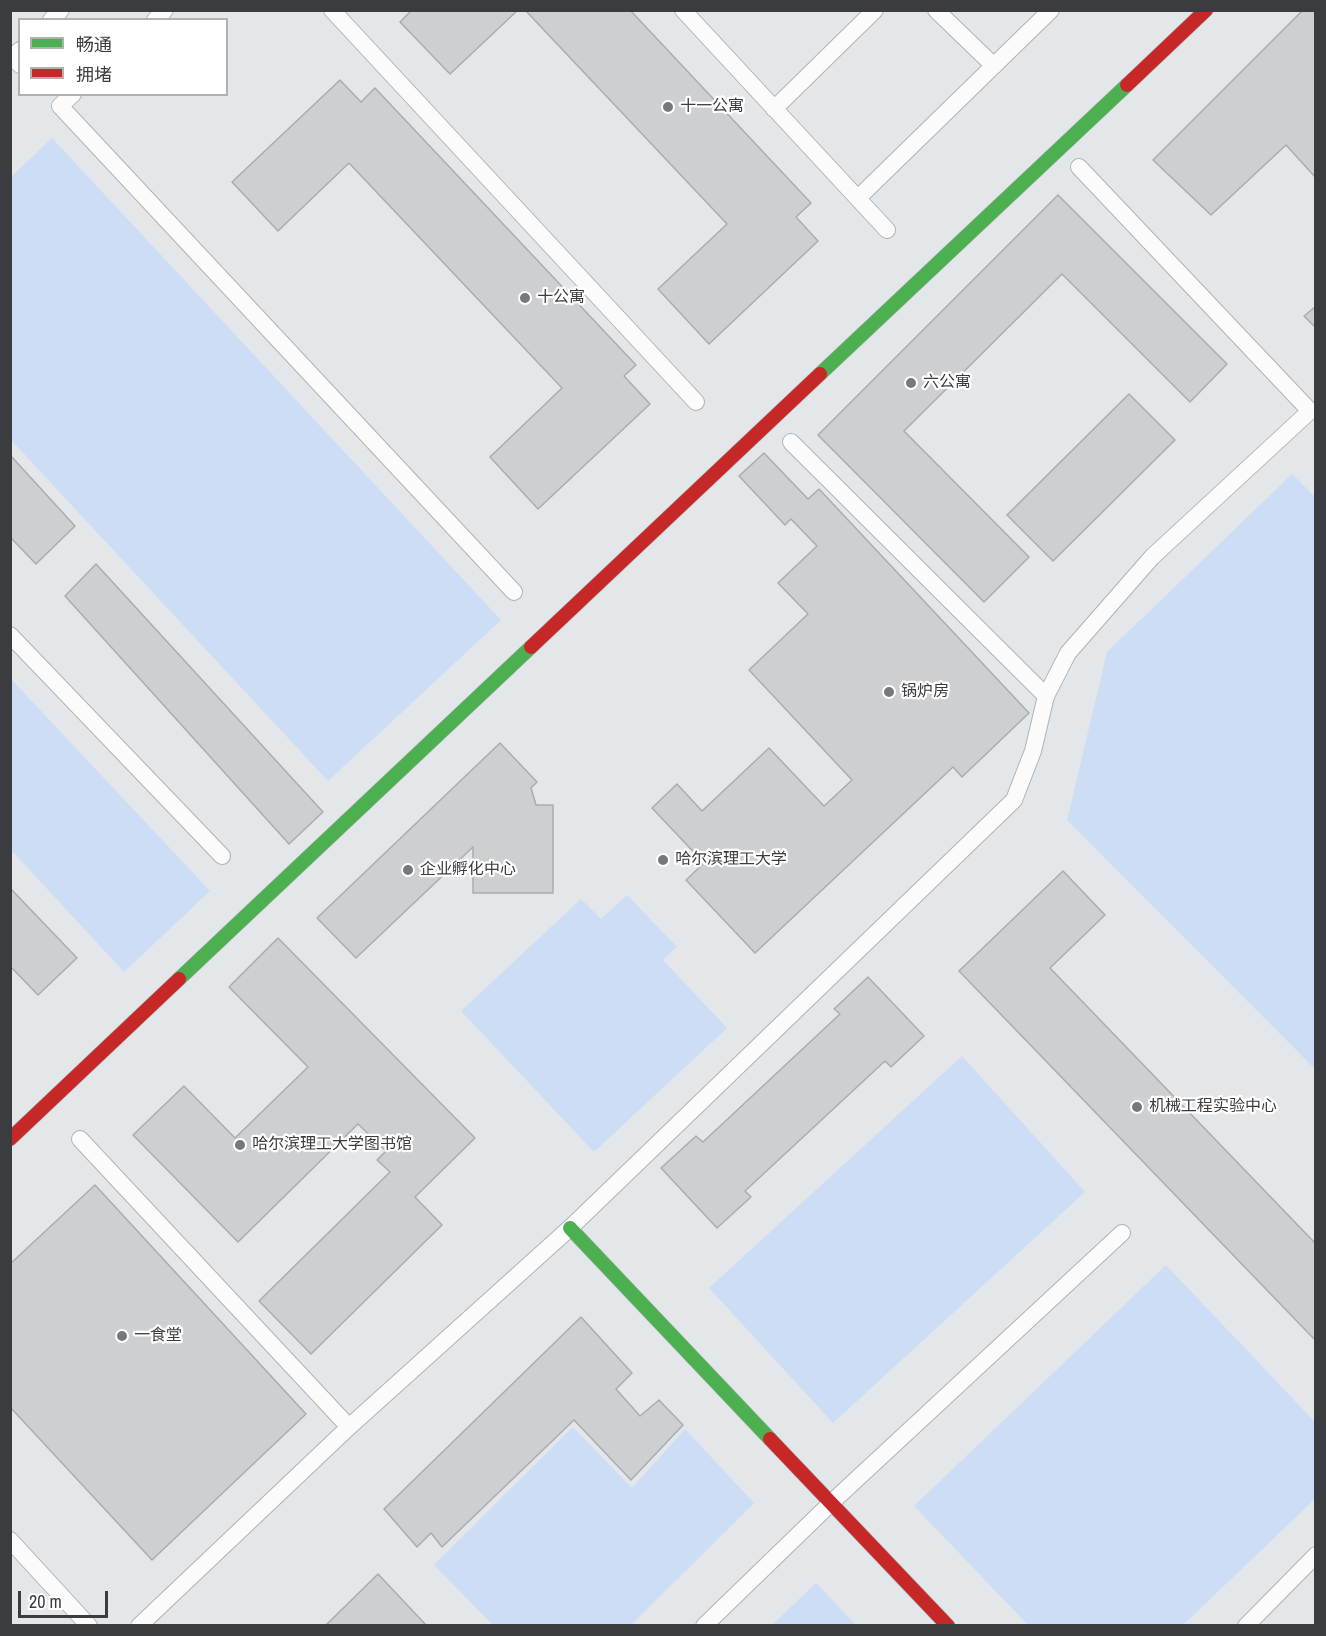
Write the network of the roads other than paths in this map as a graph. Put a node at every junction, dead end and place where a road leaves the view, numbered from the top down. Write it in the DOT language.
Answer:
graph roads {
  1 [pos="332,10"];
  2 [pos="683,10"];
  3 [pos="875,10"];
  4 [pos="936,10"];
  5 [pos="1051,10"];
  6 [pos="1206,10"];
  7 [pos="18,52"];
  8 [pos="18,63"];
  9 [pos="994,66"];
  10 [pos="54,100"];
  11 [pos="774,108"];
  12 [pos="1080,167"];
  13 [pos="858,198"];
  14 [pos="887,230"];
  15 [pos="696,402"];
  16 [pos="1313,412"];
  17 [pos="791,442"];
  18 [pos="514,592"];
  19 [pos="10,635"];
  20 [pos="1046,696"];
  21 [pos="222,856"];
  22 [pos="10,1139"];
  23 [pos="80,1139"];
  24 [pos="570,1228"];
  25 [pos="1122,1233"];
  26 [pos="349,1427"];
  27 [pos="831,1503"];
  28 [pos="10,1540"];
  29 [pos="1316,1555"];
  30 [pos="89,1626"];
  31 [pos="140,1626"];
  32 [pos="704,1626"];
  33 [pos="948,1626"];
  34 [pos="1246,1626"];
  1 -- 15 [label="lane"];
  2 -- 11 [label="lane"];
  3 -- 11 [label="lane"];
  4 -- 9 [label="lane"];
  5 -- 9 [label="lane"];
  6 -- 22 [label="street"];
  7 -- 8 [label="lane"];
  9 -- 13 [label="lane"];
  10 -- 18 [label="lane"];
  11 -- 13 [label="lane"];
  12 -- 16 [label="lane"];
  13 -- 14 [label="lane"];
  16 -- 20 [label="lane"];
  17 -- 20 [label="lane"];
  19 -- 21 [label="lane"];
  20 -- 24 [label="lane"];
  23 -- 26 [label="lane"];
  24 -- 26 [label="lane"];
  24 -- 27 [label="street"];
  25 -- 27 [label="lane"];
  26 -- 31 [label="lane"];
  27 -- 32 [label="lane"];
  27 -- 33 [label="street"];
  28 -- 30 [label="lane"];
  29 -- 34 [label="lane"];
}
